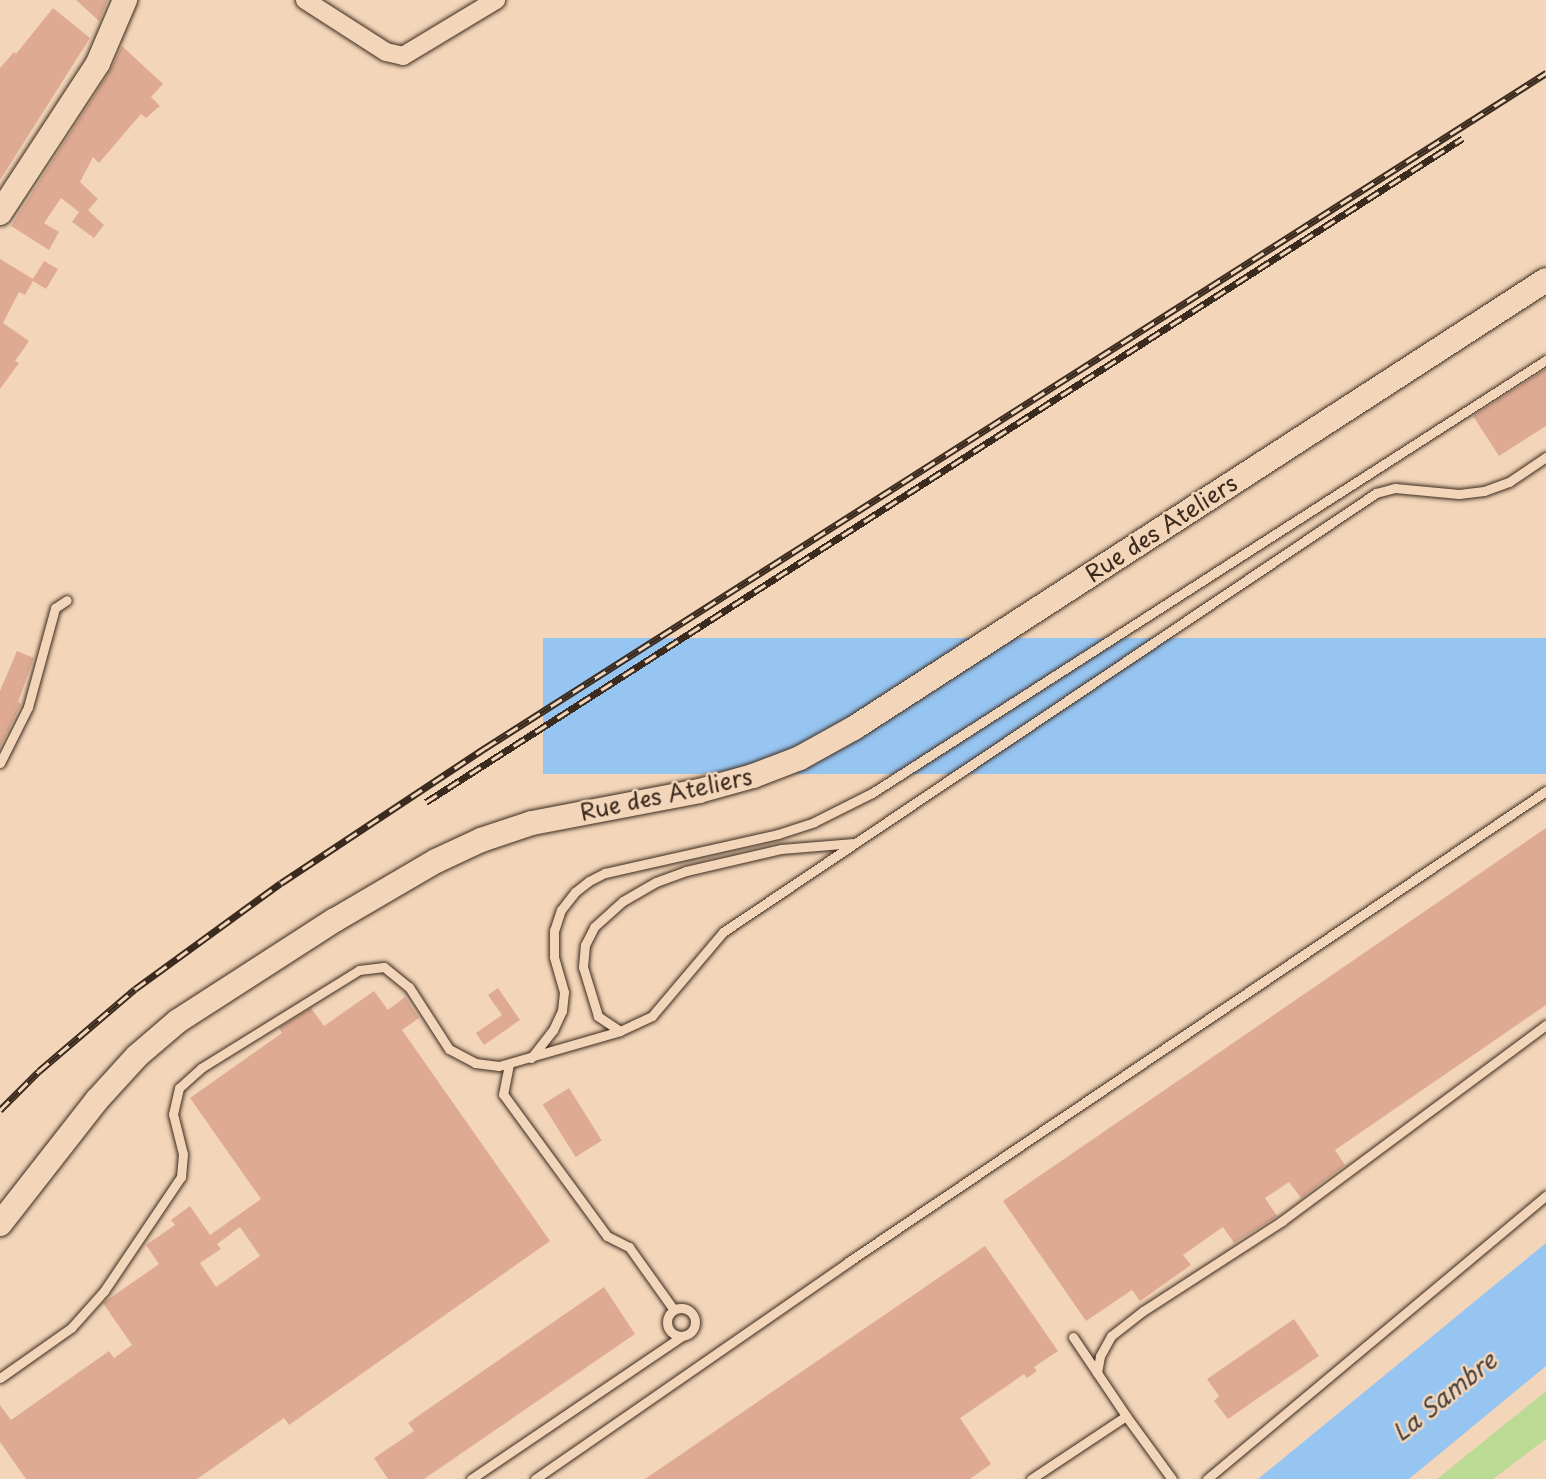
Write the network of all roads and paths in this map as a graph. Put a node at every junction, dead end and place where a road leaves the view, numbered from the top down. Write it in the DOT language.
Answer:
graph roads {
  1 [pos="125,0"];
  2 [pos="305,0"];
  3 [pos="496,0"];
  4 [pos="0,213"];
  5 [pos="1546,280"];
  6 [pos="1546,360"];
  7 [pos="1546,457"];
  8 [pos="67,600"];
  9 [pos="0,763"];
  10 [pos="1546,791"];
  11 [pos="854,843"];
  12 [pos="1546,1025"];
  13 [pos="620,1031"];
  14 [pos="531,1058"];
  15 [pos="509,1064"];
  16 [pos="1546,1196"];
  17 [pos="0,1223"];
  18 [pos="674,1310"];
  19 [pos="681,1336"];
  20 [pos="1073,1338"];
  21 [pos="1097,1373"];
  22 [pos="0,1378"];
  23 [pos="1126,1416"];
  24 [pos="471,1479"];
  25 [pos="535,1479"];
  26 [pos="1031,1479"];
  27 [pos="1172,1479"];
  28 [pos="1207,1479"];
  1 -- 4 [label="street"];
  2 -- 3 [label="street"];
  5 -- 17 [label="street, Rue des Ateliers"];
  6 -- 14 [label="lane"];
  7 -- 11 [label="lane"];
  8 -- 9 [label="lane"];
  10 -- 25 [label="lane"];
  11 -- 13 [label="lane"];
  11 -- 13 [label="lane"];
  12 -- 21 [label="lane"];
  13 -- 14 [label="lane"];
  14 -- 15 [label="lane"];
  15 -- 18 [label="lane"];
  15 -- 22 [label="lane"];
  16 -- 28 [label="lane"];
  18 -- 19 [label="lane"];
  18 -- 19 [label="lane"];
  19 -- 24 [label="lane"];
  20 -- 21 [label="lane"];
  21 -- 23 [label="lane"];
  23 -- 26 [label="lane"];
  23 -- 27 [label="lane"];
}
